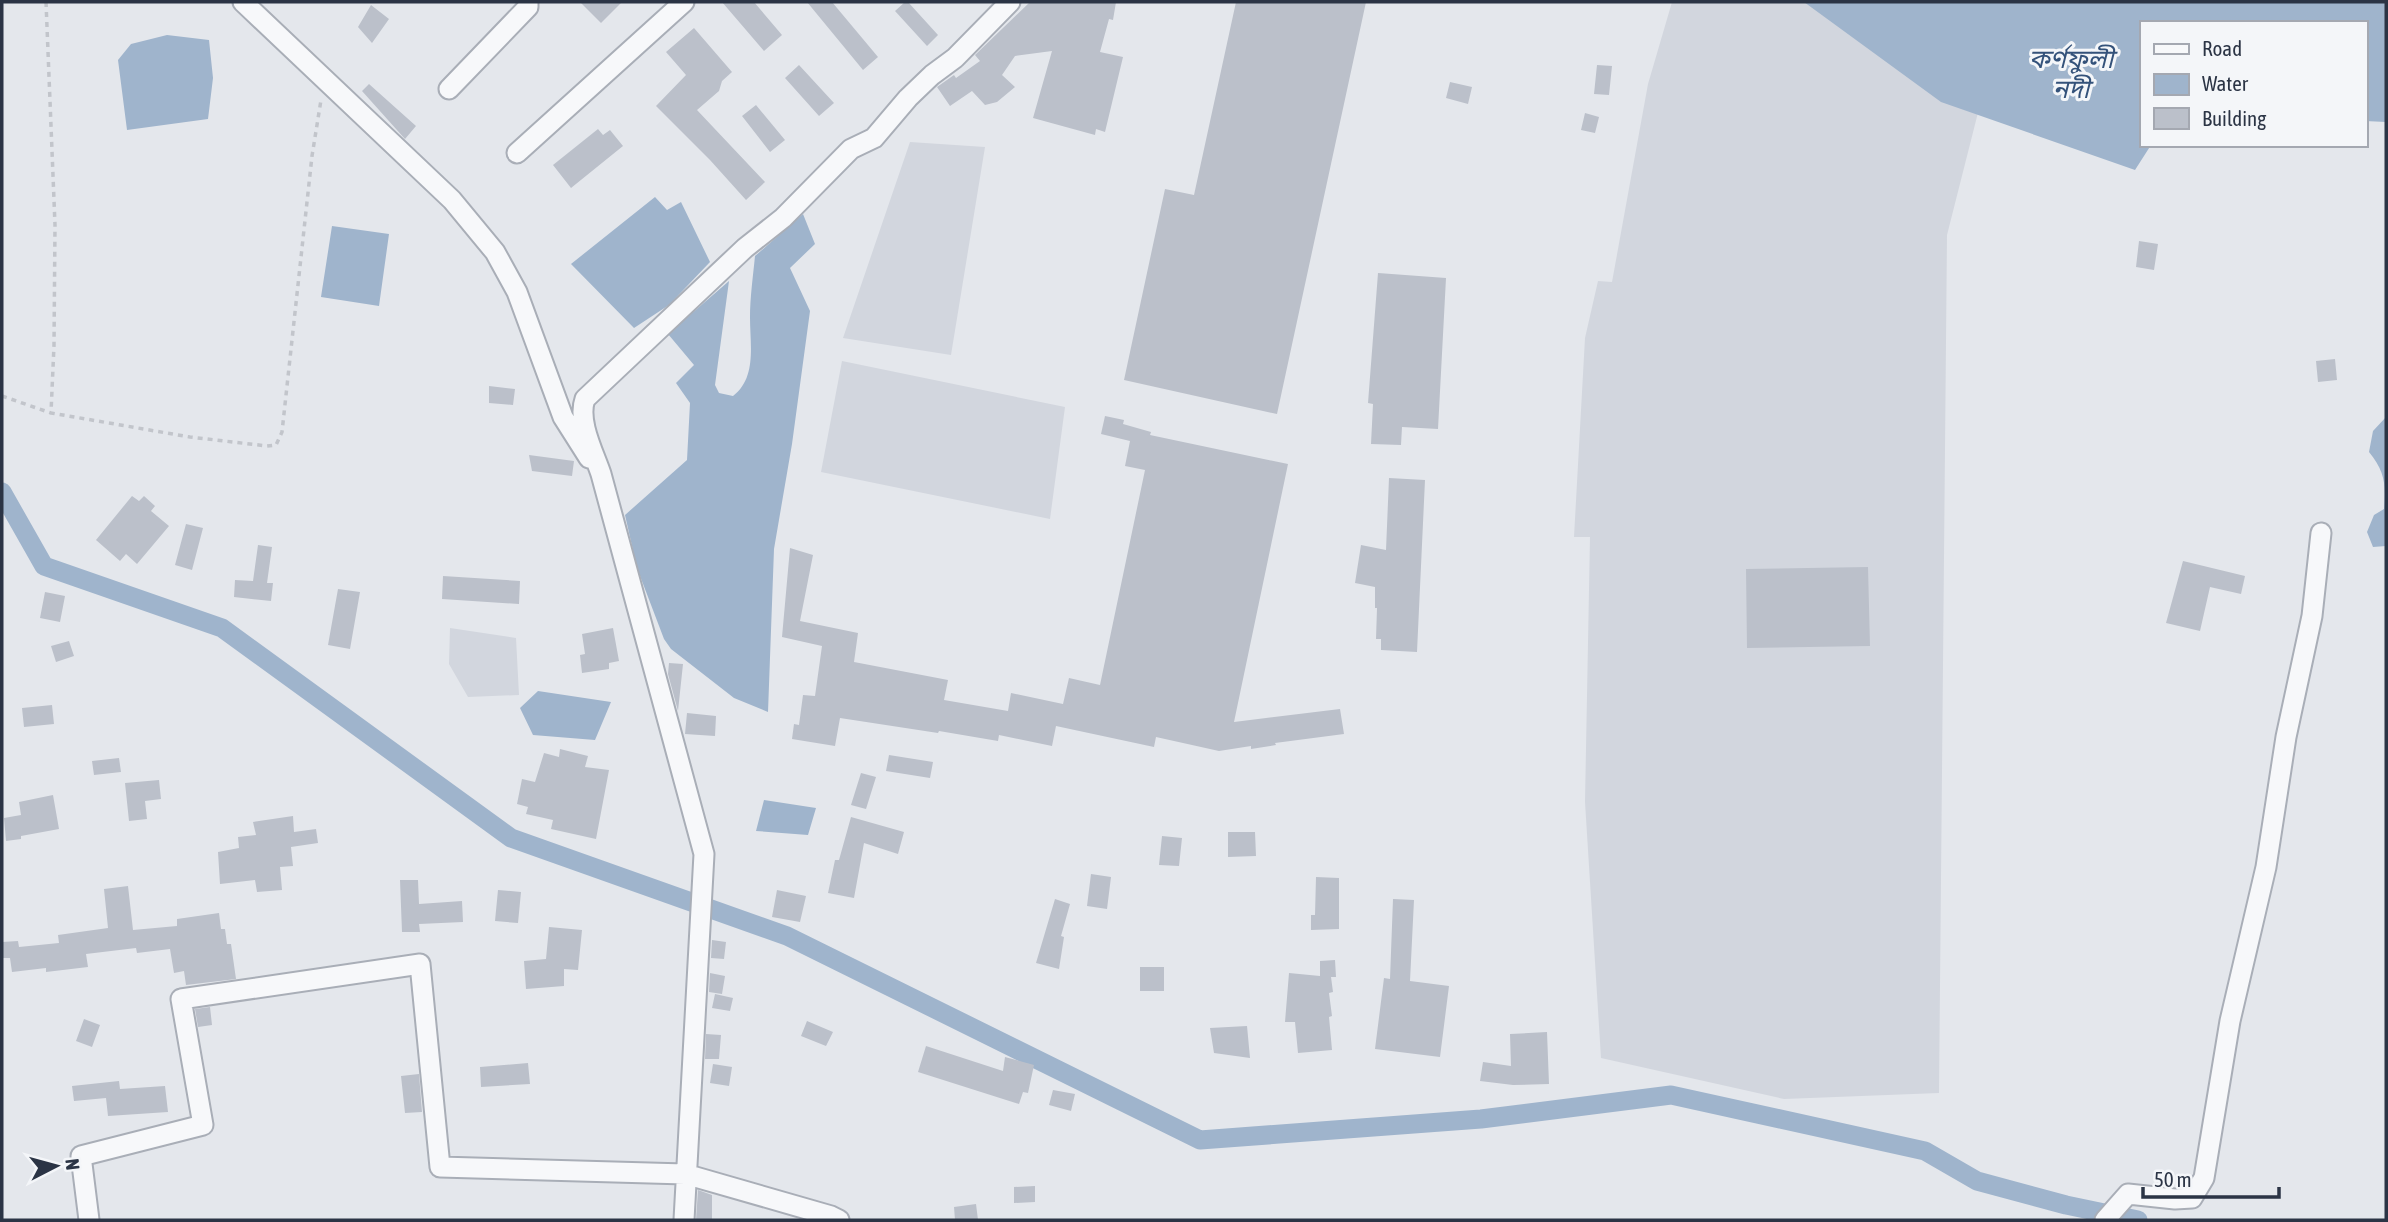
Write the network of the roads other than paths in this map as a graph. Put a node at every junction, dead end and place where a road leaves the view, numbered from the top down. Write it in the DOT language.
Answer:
graph roads {
  1 [pos="243,2"];
  2 [pos="528,2"];
  3 [pos="684,2"];
  4 [pos="1010,2"];
  5 [pos="449,89"];
  6 [pos="517,153"];
  7 [pos="601,474"];
  8 [pos="2321,533"];
  9 [pos="685,1174"];
  10 [pos="89,1220"];
  11 [pos="684,1220"];
  12 [pos="839,1220"];
  13 [pos="2105,1220"];
  1 -- 7 [label="street"];
  2 -- 5 [label="street"];
  3 -- 6 [label="street"];
  4 -- 7 [label="street"];
  7 -- 9 [label="street"];
  8 -- 13 [label="street"];
  9 -- 10 [label="street"];
  9 -- 11 [label="street"];
  9 -- 12 [label="street"];
}
